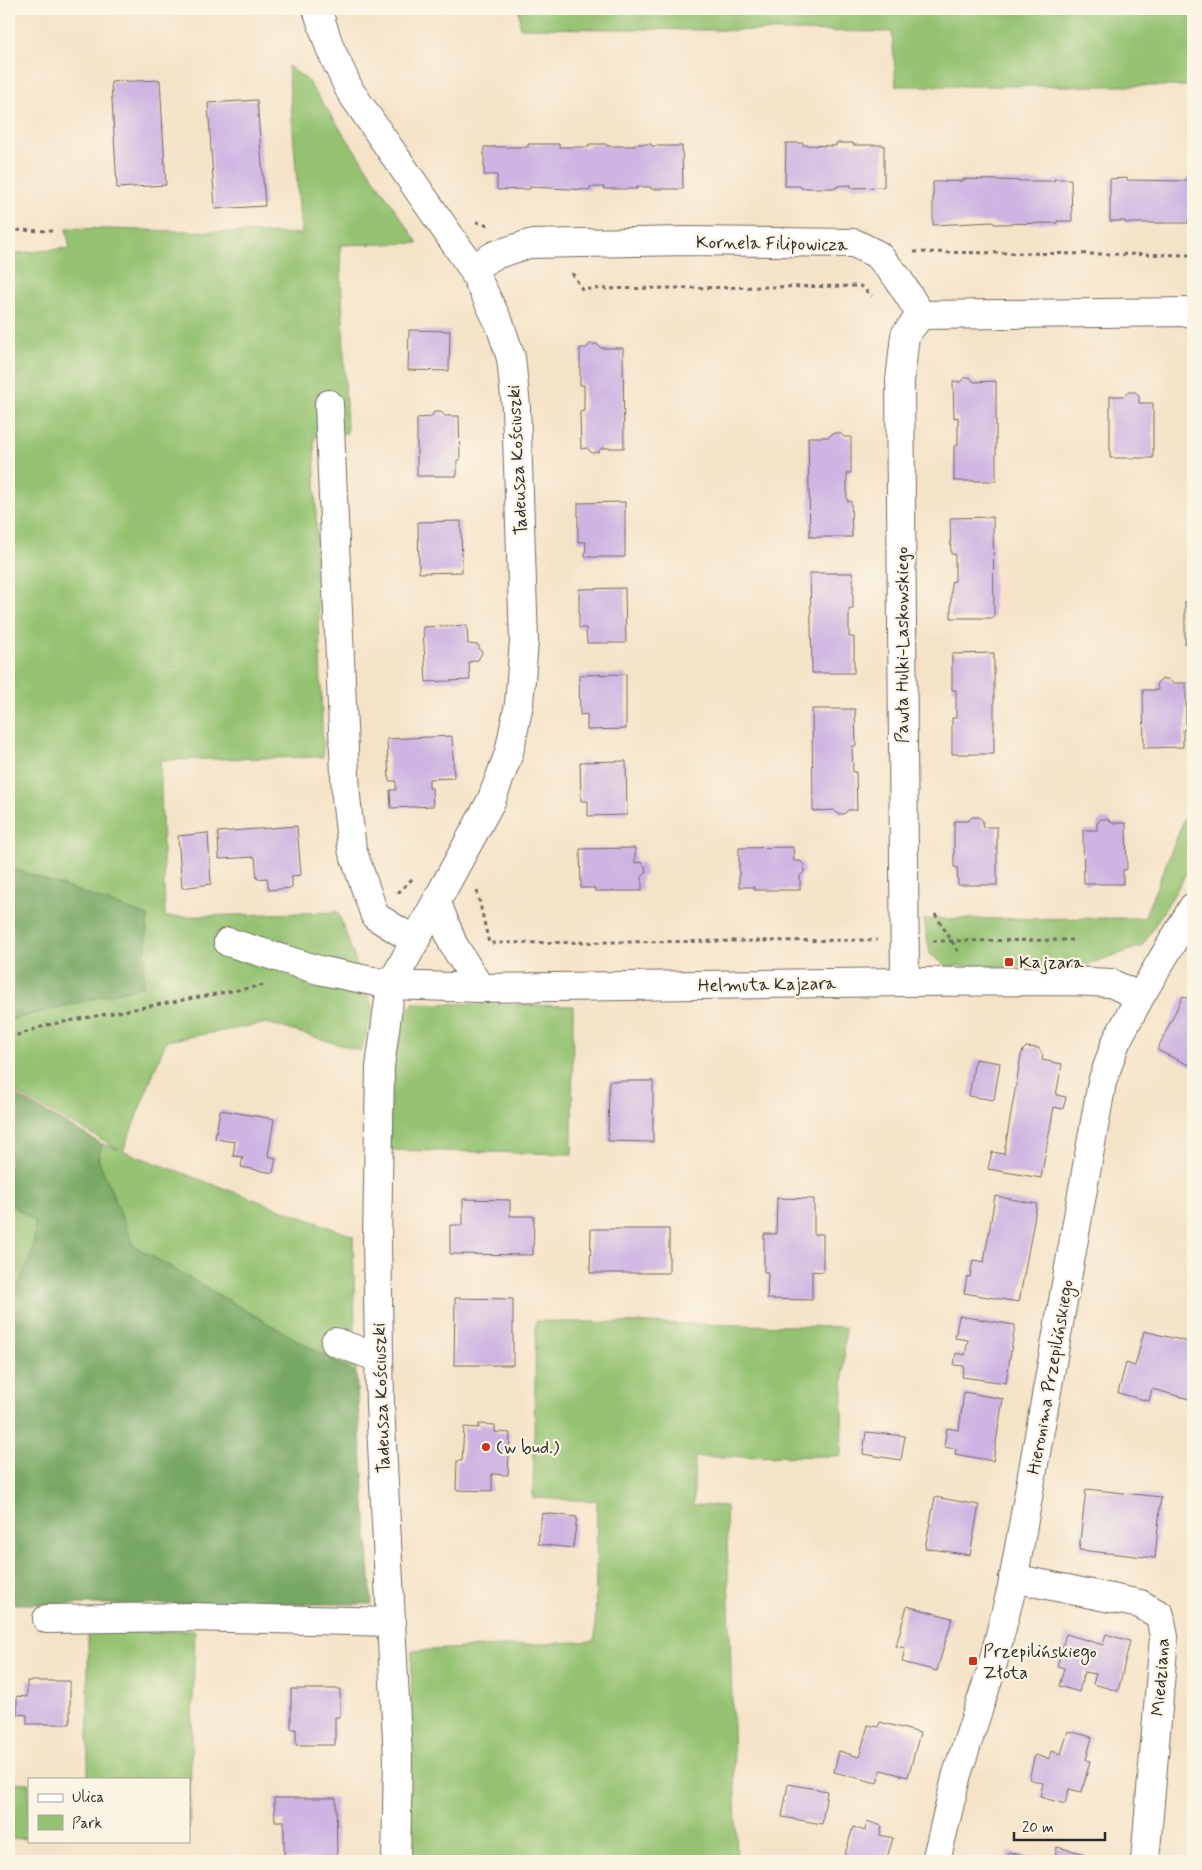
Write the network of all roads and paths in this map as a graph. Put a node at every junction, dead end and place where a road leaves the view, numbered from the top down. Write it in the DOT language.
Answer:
graph roads {
  1 [pos="317,9"];
  2 [pos="471,220"];
  3 [pos="477,222"];
  4 [pos="494,226"];
  5 [pos="9,230"];
  6 [pos="52,231"];
  7 [pos="907,252"];
  8 [pos="1193,254"];
  9 [pos="484,262"];
  10 [pos="567,266"];
  11 [pos="874,297"];
  12 [pos="1193,312"];
  13 [pos="921,315"];
  14 [pos="329,404"];
  15 [pos="421,871"];
  16 [pos="476,887"];
  17 [pos="437,903"];
  18 [pos="1193,907"];
  19 [pos="932,908"];
  20 [pos="375,916"];
  21 [pos="904,940"];
  22 [pos="1041,940"];
  23 [pos="1072,940"];
  24 [pos="415,941"];
  25 [pos="951,941"];
  26 [pos="228,942"];
  27 [pos="1041,947"];
  28 [pos="961,955"];
  29 [pos="905,982"];
  30 [pos="272,983"];
  31 [pos="391,985"];
  32 [pos="480,988"];
  33 [pos="1140,997"];
  34 [pos="9,1038"];
  35 [pos="334,1342"];
  36 [pos="379,1358"];
  37 [pos="1014,1578"];
  38 [pos="47,1619"];
  39 [pos="392,1622"];
  40 [pos="396,1861"];
  41 [pos="936,1861"];
  42 [pos="1145,1861"];
  1 -- 9 [label="street, Tadeusza Kościuszki"];
  2 -- 3 [label="path"];
  3 -- 4 [label="path"];
  3 -- 9 [label="path"];
  5 -- 6 [label="path"];
  7 -- 8 [label="path"];
  9 -- 13 [label="street, Kornela Filipowicza"];
  9 -- 17 [label="street, Tadeusza Kościuszki"];
  10 -- 11 [label="path"];
  12 -- 13 [label="street"];
  13 -- 21 [label="street, Pawła Hulki-Laskowskiego"];
  14 -- 20 [label="street"];
  15 -- 20 [label="path"];
  16 -- 21 [label="path"];
  17 -- 24 [label="street, Tadeusza Kościuszki"];
  17 -- 32 [label="street"];
  18 -- 33 [label="street, Hieronima Przepilińskiego"];
  19 -- 25 [label="path"];
  20 -- 24 [label="street"];
  21 -- 25 [label="path"];
  21 -- 29 [label="street, Pawła Hulki-Laskowskiego"];
  22 -- 23 [label="path"];
  22 -- 25 [label="path"];
  22 -- 27 [label="path"];
  24 -- 31 [label="street, Tadeusza Kościuszki"];
  25 -- 28 [label="path"];
  26 -- 31 [label="street, Helmuta Kajzara"];
  29 -- 32 [label="street, Helmuta Kajzara"];
  29 -- 33 [label="street, Helmuta Kajzara"];
  30 -- 34 [label="path"];
  31 -- 32 [label="street, Helmuta Kajzara"];
  31 -- 36 [label="street, Tadeusza Kościuszki"];
  33 -- 37 [label="street, Hieronima Przepilińskiego"];
  35 -- 36 [label="street"];
  36 -- 39 [label="street, Tadeusza Kościuszki"];
  37 -- 41 [label="street, Hieronima Przepilińskiego"];
  37 -- 42 [label="street, Miedziana"];
  38 -- 39 [label="street"];
  39 -- 40 [label="street, Tadeusza Kościuszki"];
}
